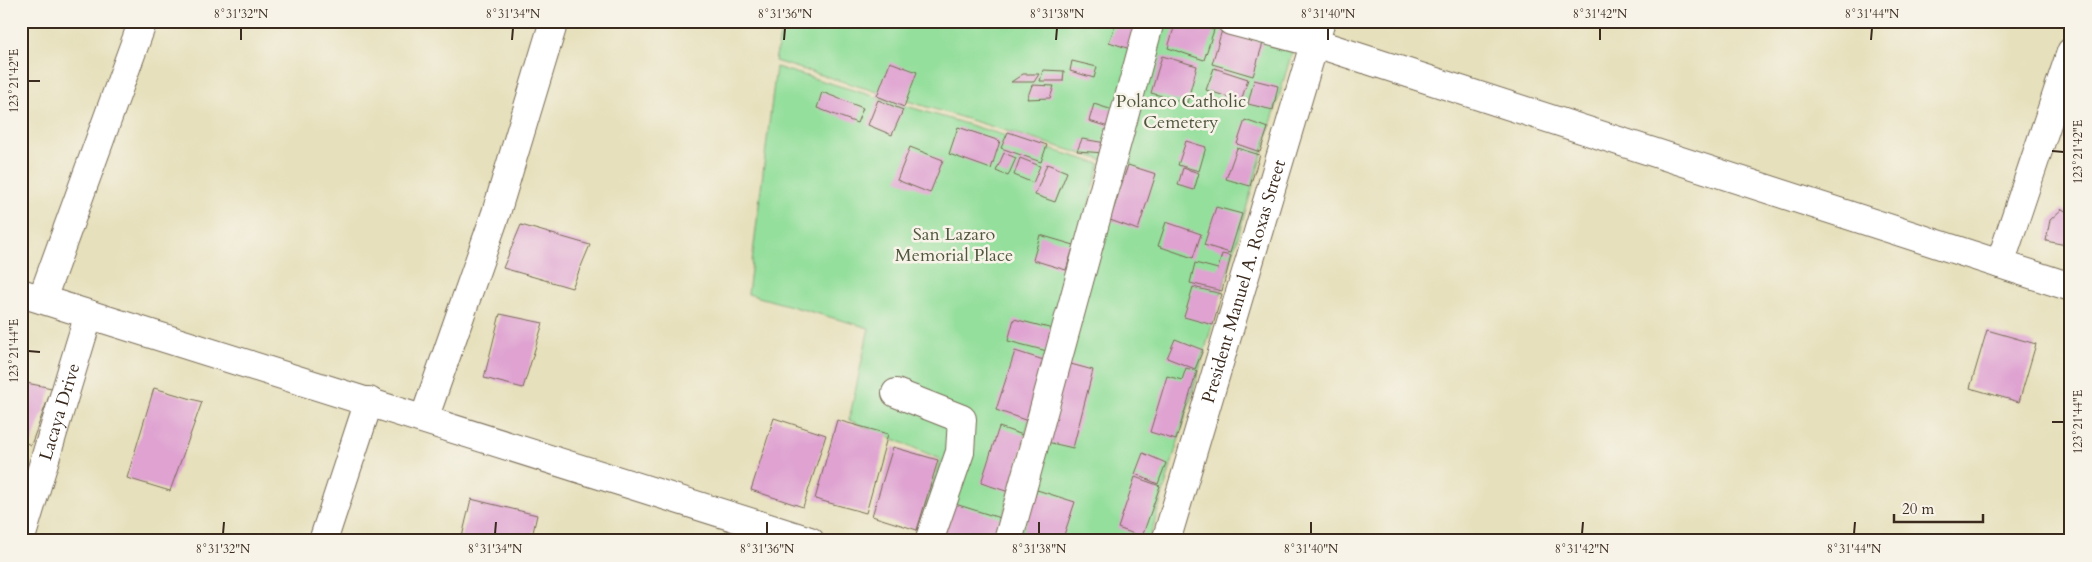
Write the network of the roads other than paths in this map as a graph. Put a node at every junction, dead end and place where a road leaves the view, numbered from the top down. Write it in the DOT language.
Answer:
graph roads {
  1 [pos="143,21"];
  2 [pos="554,21"];
  3 [pos="1150,21"];
  4 [pos="1231,21"];
  5 [pos="1318,32"];
  6 [pos="2071,52"];
  7 [pos="2000,264"];
  8 [pos="2071,287"];
  9 [pos="31,296"];
  10 [pos="90,314"];
  11 [pos="896,393"];
  12 [pos="369,402"];
  13 [pos="424,418"];
  14 [pos="21,538"];
  15 [pos="323,541"];
  16 [pos="810,541"];
  17 [pos="929,541"];
  18 [pos="1008,541"];
  19 [pos="1166,541"];
  1 -- 9 [label="street"];
  2 -- 13 [label="street"];
  3 -- 18 [label="street"];
  4 -- 5 [label="street"];
  5 -- 7 [label="street"];
  5 -- 19 [label="street, President Manuel A. Roxas Street"];
  6 -- 7 [label="street"];
  7 -- 8 [label="street"];
  9 -- 10 [label="street"];
  10 -- 12 [label="street"];
  10 -- 14 [label="street, Lacaya Drive"];
  11 -- 17 [label="street"];
  12 -- 13 [label="street"];
  12 -- 15 [label="street"];
  13 -- 16 [label="street"];
}
